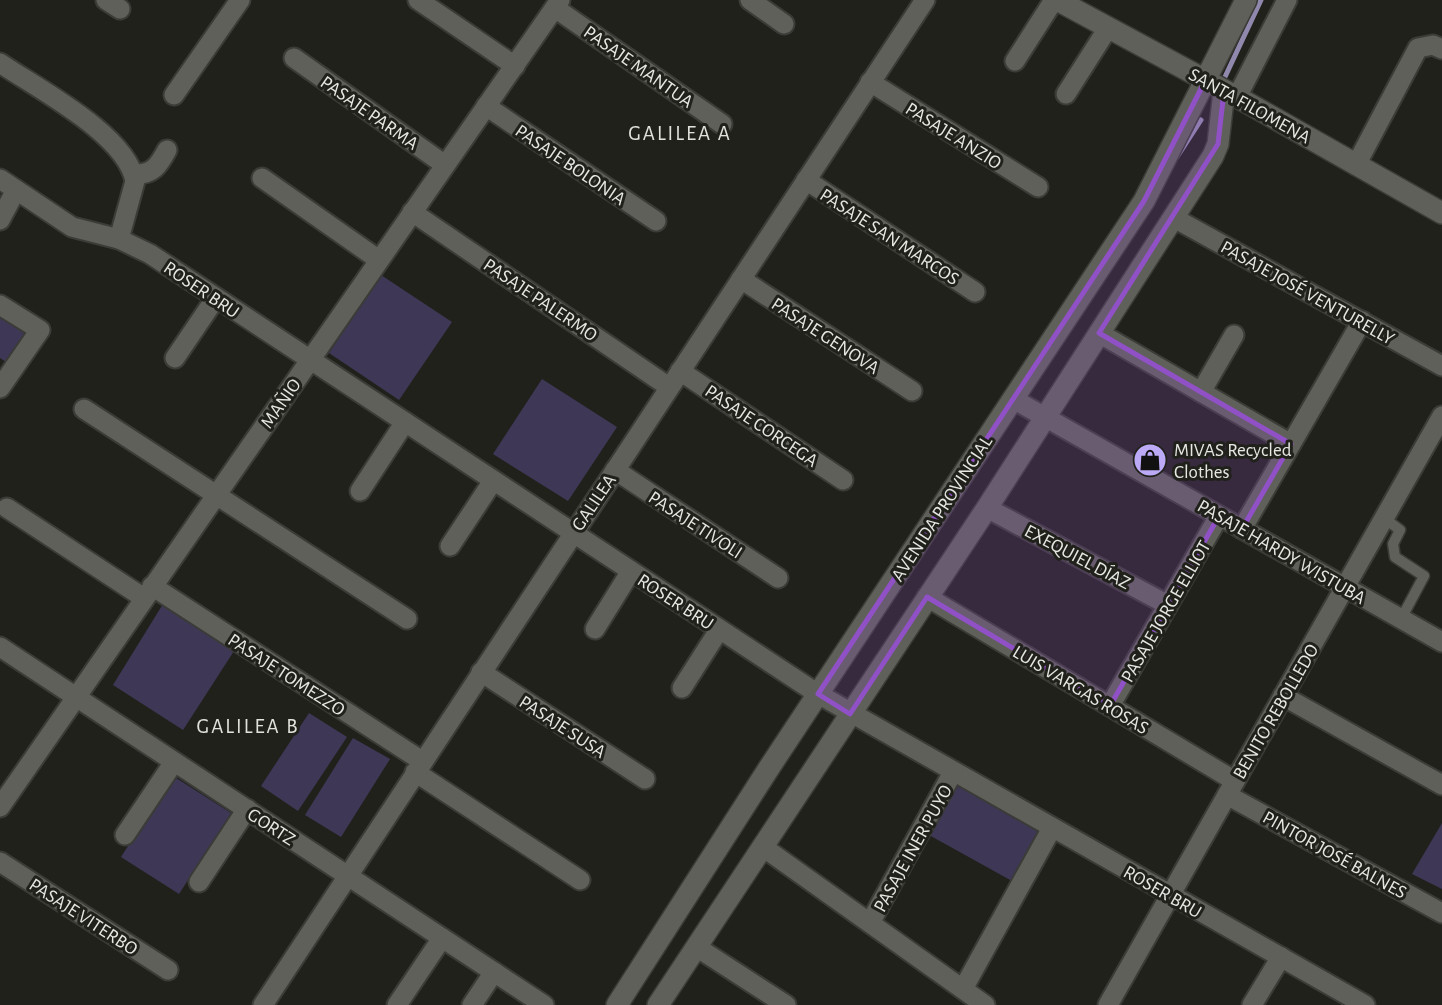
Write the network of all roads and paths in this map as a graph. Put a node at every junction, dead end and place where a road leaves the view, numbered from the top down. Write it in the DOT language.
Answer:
graph roads {
  1 [pos="418,0"];
  2 [pos="750,0"];
  3 [pos="925,0"];
  4 [pos="1056,0"];
  5 [pos="1246,0"];
  6 [pos="1287,0"];
  7 [pos="233,2"];
  8 [pos="558,4"];
  9 [pos="785,24"];
  10 [pos="1108,28"];
  11 [pos="1434,47"];
  12 [pos="294,58"];
  13 [pos="1015,61"];
  14 [pos="0,63"];
  15 [pos="514,66"];
  16 [pos="1205,80"];
  17 [pos="870,82"];
  18 [pos="1066,94"];
  19 [pos="1231,94"];
  20 [pos="174,95"];
  21 [pos="486,106"];
  22 [pos="722,124"];
  23 [pos="167,150"];
  24 [pos="445,165"];
  25 [pos="1356,165"];
  26 [pos="134,174"];
  27 [pos="262,178"];
  28 [pos="806,180"];
  29 [pos="8,185"];
  30 [pos="1038,187"];
  31 [pos="412,212"];
  32 [pos="1442,213"];
  33 [pos="1174,218"];
  34 [pos="0,220"];
  35 [pos="656,221"];
  36 [pos="119,239"];
  37 [pos="379,260"];
  38 [pos="741,279"];
  39 [pos="975,292"];
  40 [pos="215,299"];
  41 [pos="0,305"];
  42 [pos="1362,321"];
  43 [pos="1099,333"];
  44 [pos="1234,335"];
  45 [pos="175,358"];
  46 [pos="310,359"];
  47 [pos="1442,366"];
  48 [pos="675,379"];
  49 [pos="0,388"];
  50 [pos="912,391"];
  51 [pos="1201,392"];
  52 [pos="1013,399"];
  53 [pos="84,410"];
  54 [pos="1442,416"];
  55 [pos="1046,417"];
  56 [pos="405,422"];
  57 [pos="1291,444"];
  58 [pos="615,470"];
  59 [pos="843,480"];
  60 [pos="494,481"];
  61 [pos="360,491"];
  62 [pos="216,495"];
  63 [pos="8,508"];
  64 [pos="988,508"];
  65 [pos="1219,516"];
  66 [pos="1384,518"];
  67 [pos="1242,529"];
  68 [pos="573,533"];
  69 [pos="450,546"];
  70 [pos="631,571"];
  71 [pos="778,578"];
  72 [pos="1345,587"];
  73 [pos="148,592"];
  74 [pos="927,597"];
  75 [pos="1168,605"];
  76 [pos="407,619"];
  77 [pos="1402,619"];
  78 [pos="595,629"];
  79 [pos="719,630"];
  80 [pos="1442,642"];
  81 [pos="0,647"];
  82 [pos="481,672"];
  83 [pos="682,688"];
  84 [pos="818,694"];
  85 [pos="1283,696"];
  86 [pos="76,697"];
  87 [pos="1110,706"];
  88 [pos="850,714"];
  89 [pos="174,762"];
  90 [pos="418,766"];
  91 [pos="953,772"];
  92 [pos="645,779"];
  93 [pos="1442,785"];
  94 [pos="1231,788"];
  95 [pos="0,807"];
  96 [pos="247,809"];
  97 [pos="1052,828"];
  98 [pos="125,835"];
  99 [pos="763,847"];
  100 [pos="0,862"];
  101 [pos="347,876"];
  102 [pos="580,880"];
  103 [pos="199,882"];
  104 [pos="1170,895"];
  105 [pos="1442,913"];
  106 [pos="870,923"];
  107 [pos="442,938"];
  108 [pos="698,948"];
  109 [pos="1281,957"];
  110 [pos="168,970"];
  111 [pos="494,972"];
  112 [pos="963,989"];
  113 [pos="263,1005"];
  114 [pos="397,1005"];
  115 [pos="472,1005"];
  116 [pos="544,1005"];
  117 [pos="617,1005"];
  118 [pos="658,1005"];
  119 [pos="786,1005"];
  120 [pos="985,1005"];
  121 [pos="1108,1005"];
  122 [pos="1252,1005"];
  123 [pos="1365,1005"];
  1 -- 15 [label="street"];
  2 -- 9 [label="street"];
  3 -- 17 [label="street, GALILEA"];
  4 -- 10 [label="street, SANTA FILOMENA"];
  4 -- 13 [label="street"];
  5 -- 16 [label="street, AVENIDA PROVINCIAL"];
  6 -- 19 [label="street"];
  7 -- 20 [label="street"];
  8 -- 15 [label="street, MAÑIO"];
  8 -- 22 [label="street, PASAJE MANTUA"];
  10 -- 16 [label="street, SANTA FILOMENA"];
  10 -- 18 [label="street"];
  11 -- 25 [label="street"];
  12 -- 24 [label="street, PASAJE PARMA"];
  14 -- 26 [label="street"];
  15 -- 21 [label="street, MAÑIO"];
  16 -- 19 [label="street, SANTA FILOMENA"];
  16 -- 52 [label="street, AVENIDA PROVINCIAL"];
  17 -- 28 [label="street, GALILEA"];
  17 -- 30 [label="street, PASAJE ANZIO"];
  19 -- 25 [label="street, SANTA FILOMENA"];
  19 -- 33 [label="street, AVENIDA PROVINCIAL"];
  21 -- 24 [label="street, MAÑIO"];
  21 -- 35 [label="street, PASAJE BOLONIA"];
  23 -- 26 [label="street"];
  24 -- 31 [label="street, MAÑIO"];
  25 -- 32 [label="street, SANTA FILOMENA"];
  26 -- 36 [label="street"];
  27 -- 37 [label="street"];
  28 -- 38 [label="street, GALILEA"];
  28 -- 39 [label="street, PASAJE SAN MARCOS"];
  29 -- 34 [label="street"];
  29 -- 36 [label="street, ROSER BRU"];
  31 -- 37 [label="street, MAÑIO"];
  31 -- 48 [label="street, PASAJE PALERMO"];
  33 -- 42 [label="street, PASAJE JOSÉ VENTURELLY"];
  33 -- 43 [label="street, AVENIDA PROVINCIAL"];
  36 -- 40 [label="street, ROSER BRU"];
  37 -- 46 [label="street, MAÑIO"];
  38 -- 48 [label="street, GALILEA"];
  38 -- 50 [label="street, PASAJE GENOVA"];
  40 -- 45 [label="street"];
  40 -- 46 [label="street, ROSER BRU"];
  41 -- 49 [label="street"];
  42 -- 47 [label="street, PASAJE JOSÉ VENTURELLY"];
  42 -- 57 [label="street"];
  43 -- 51 [label="street"];
  43 -- 55 [label="street, AVENIDA PROVINCIAL"];
  44 -- 51 [label="street"];
  46 -- 56 [label="street, ROSER BRU"];
  46 -- 62 [label="street, MAÑIO"];
  48 -- 58 [label="street, GALILEA"];
  48 -- 59 [label="street, PASAJE CORCEGA"];
  51 -- 57 [label="street"];
  52 -- 55 [label="street, PASAJE HARDY WISTUBA"];
  52 -- 84 [label="street, AVENIDA PROVINCIAL"];
  53 -- 62 [label="street"];
  54 -- 66 [label="street, BENITO REBOLLEDO"];
  55 -- 64 [label="street, AVENIDA PROVINCIAL"];
  55 -- 65 [label="street, PASAJE HARDY WISTUBA"];
  56 -- 60 [label="street, ROSER BRU"];
  56 -- 61 [label="street"];
  57 -- 67 [label="street"];
  58 -- 68 [label="street, GALILEA"];
  58 -- 71 [label="street, PASAJE TIVOLI"];
  60 -- 68 [label="street, ROSER BRU"];
  60 -- 69 [label="street"];
  62 -- 73 [label="street, MAÑIO"];
  62 -- 76 [label="street"];
  63 -- 73 [label="street, PASAJE TOMEZZO"];
  64 -- 74 [label="street, AVENIDA PROVINCIAL"];
  64 -- 75 [label="street, EXEQUIEL DÍAZ"];
  65 -- 67 [label="street, PASAJE HARDY WISTUBA"];
  65 -- 75 [label="street, PASAJE JORGE ELLIOT"];
  66 -- 72 [label="street, BENITO REBOLLEDO"];
  66 -- 77 [label="lane"];
  67 -- 72 [label="street, PASAJE HARDY WISTUBA"];
  68 -- 70 [label="street, ROSER BRU"];
  68 -- 82 [label="street, GALILEA"];
  70 -- 78 [label="street"];
  70 -- 79 [label="street, ROSER BRU"];
  72 -- 77 [label="street, PASAJE HARDY WISTUBA"];
  72 -- 85 [label="street, BENITO REBOLLEDO"];
  73 -- 86 [label="street, MAÑIO"];
  73 -- 90 [label="street, PASAJE TOMEZZO"];
  74 -- 87 [label="street, LUIS VARGAS ROSAS"];
  74 -- 88 [label="street, AVENIDA PROVINCIAL"];
  75 -- 87 [label="street, PASAJE JORGE ELLIOT"];
  77 -- 80 [label="street, PASAJE HARDY WISTUBA"];
  79 -- 83 [label="street"];
  79 -- 84 [label="street, ROSER BRU"];
  81 -- 86 [label="street, GORTZ"];
  82 -- 90 [label="street, GALILEA"];
  82 -- 92 [label="street, PASAJE SUSA"];
  84 -- 88 [label="street, ROSER BRU"];
  84 -- 117 [label="street, AVENIDA PROVINCIAL"];
  85 -- 93 [label="street"];
  85 -- 94 [label="street, BENITO REBOLLEDO"];
  86 -- 89 [label="street, GORTZ"];
  86 -- 95 [label="street, MAÑIO"];
  87 -- 94 [label="street, LUIS VARGAS ROSAS"];
  88 -- 91 [label="street, ROSER BRU"];
  88 -- 99 [label="street, AVENIDA PROVINCIAL"];
  89 -- 96 [label="street, GORTZ"];
  89 -- 98 [label="street"];
  90 -- 101 [label="street, GALILEA"];
  90 -- 102 [label="street, PASAJE TOMEZZO"];
  91 -- 97 [label="street, ROSER BRU"];
  91 -- 106 [label="street, PASAJE INER PUYO"];
  94 -- 104 [label="street, BENITO REBOLLEDO"];
  94 -- 105 [label="street, PINTOR JOSÉ BALNES"];
  96 -- 101 [label="street, GORTZ"];
  96 -- 103 [label="street"];
  97 -- 104 [label="street, ROSER BRU"];
  97 -- 112 [label="street"];
  99 -- 106 [label="street"];
  99 -- 108 [label="street, AVENIDA PROVINCIAL"];
  100 -- 110 [label="street, PASAJE VITERBO"];
  101 -- 107 [label="street, GORTZ"];
  101 -- 113 [label="street, GALILEA"];
  104 -- 109 [label="street, ROSER BRU"];
  104 -- 121 [label="street, BENITO REBOLLEDO"];
  106 -- 112 [label="street"];
  107 -- 111 [label="street, GORTZ"];
  107 -- 114 [label="street"];
  108 -- 118 [label="street, AVENIDA PROVINCIAL"];
  108 -- 119 [label="street"];
  109 -- 122 [label="street"];
  109 -- 123 [label="street, ROSER BRU"];
  111 -- 115 [label="street"];
  111 -- 116 [label="street, GORTZ"];
  112 -- 120 [label="street"];
}
